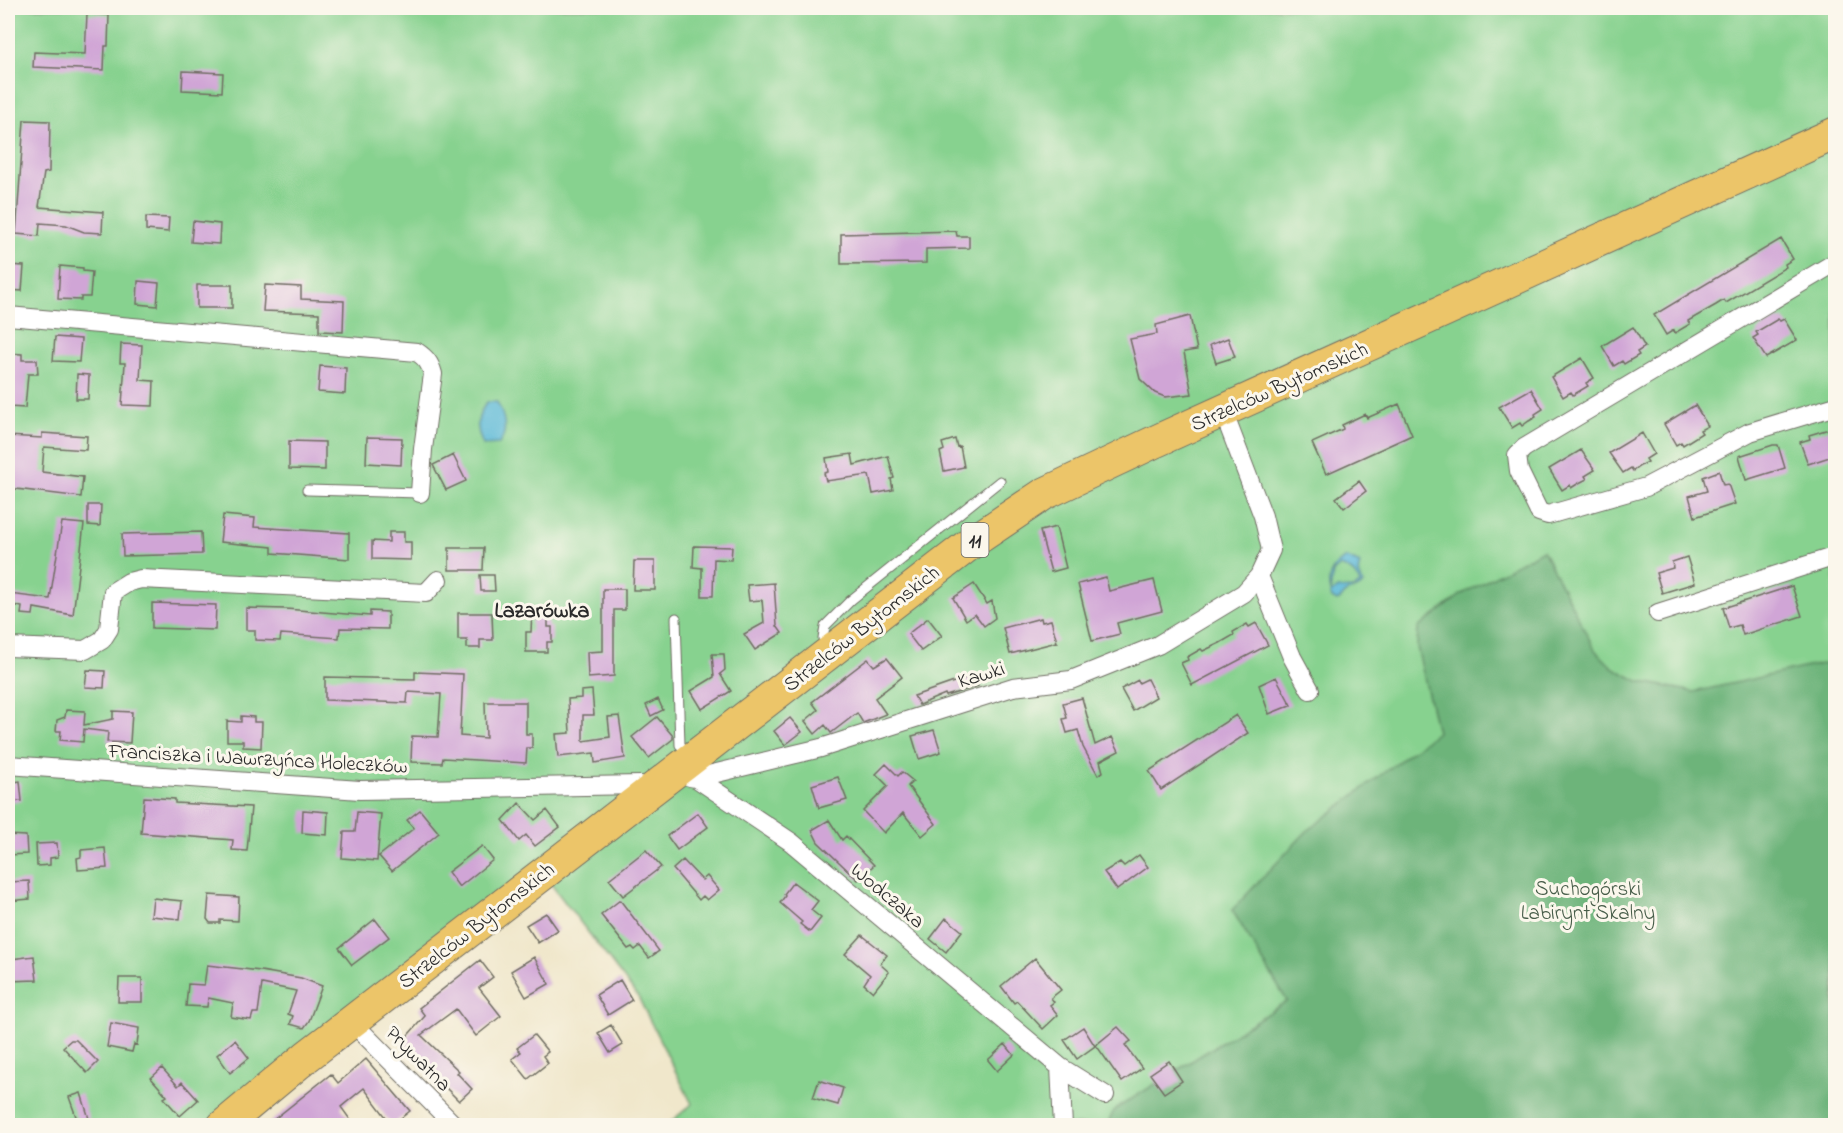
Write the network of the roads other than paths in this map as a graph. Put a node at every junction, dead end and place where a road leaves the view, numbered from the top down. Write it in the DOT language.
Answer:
graph roads {
  1 [pos="1836,133"];
  2 [pos="1836,261"];
  3 [pos="8,316"];
  4 [pos="1836,406"];
  5 [pos="1223,411"];
  6 [pos="1000,481"];
  7 [pos="307,489"];
  8 [pos="420,493"];
  9 [pos="1836,556"];
  10 [pos="1259,576"];
  11 [pos="438,580"];
  12 [pos="1658,613"];
  13 [pos="676,618"];
  14 [pos="8,647"];
  15 [pos="828,655"];
  16 [pos="1310,690"];
  17 [pos="8,765"];
  18 [pos="689,769"];
  19 [pos="649,791"];
  20 [pos="352,1022"];
  21 [pos="1060,1067"];
  22 [pos="1105,1095"];
  23 [pos="223,1125"];
  24 [pos="454,1125"];
  25 [pos="1063,1125"];
  1 -- 5 [label="highway, Strzelców Bytomskich / 11"];
  2 -- 4 [label="street"];
  3 -- 8 [label="street"];
  5 -- 10 [label="street, Kawki"];
  5 -- 15 [label="highway, Strzelców Bytomskich / 11"];
  6 -- 15 [label="lane"];
  7 -- 8 [label="lane"];
  9 -- 12 [label="street"];
  10 -- 16 [label="street"];
  10 -- 18 [label="street, Kawki"];
  11 -- 14 [label="street"];
  13 -- 18 [label="lane"];
  15 -- 18 [label="highway, Strzelców Bytomskich / 11"];
  17 -- 19 [label="street, Franciszka i Wawrzyńca Holeczków"];
  18 -- 19 [label="highway, Strzelców Bytomskich / 11"];
  18 -- 21 [label="street, Wodczaka"];
  19 -- 20 [label="highway, Strzelców Bytomskich / 11"];
  20 -- 23 [label="highway, Strzelców Bytomskich / 11"];
  20 -- 24 [label="street, Prywatna"];
  21 -- 22 [label="street, Wodczaka"];
  21 -- 25 [label="street"];
}
